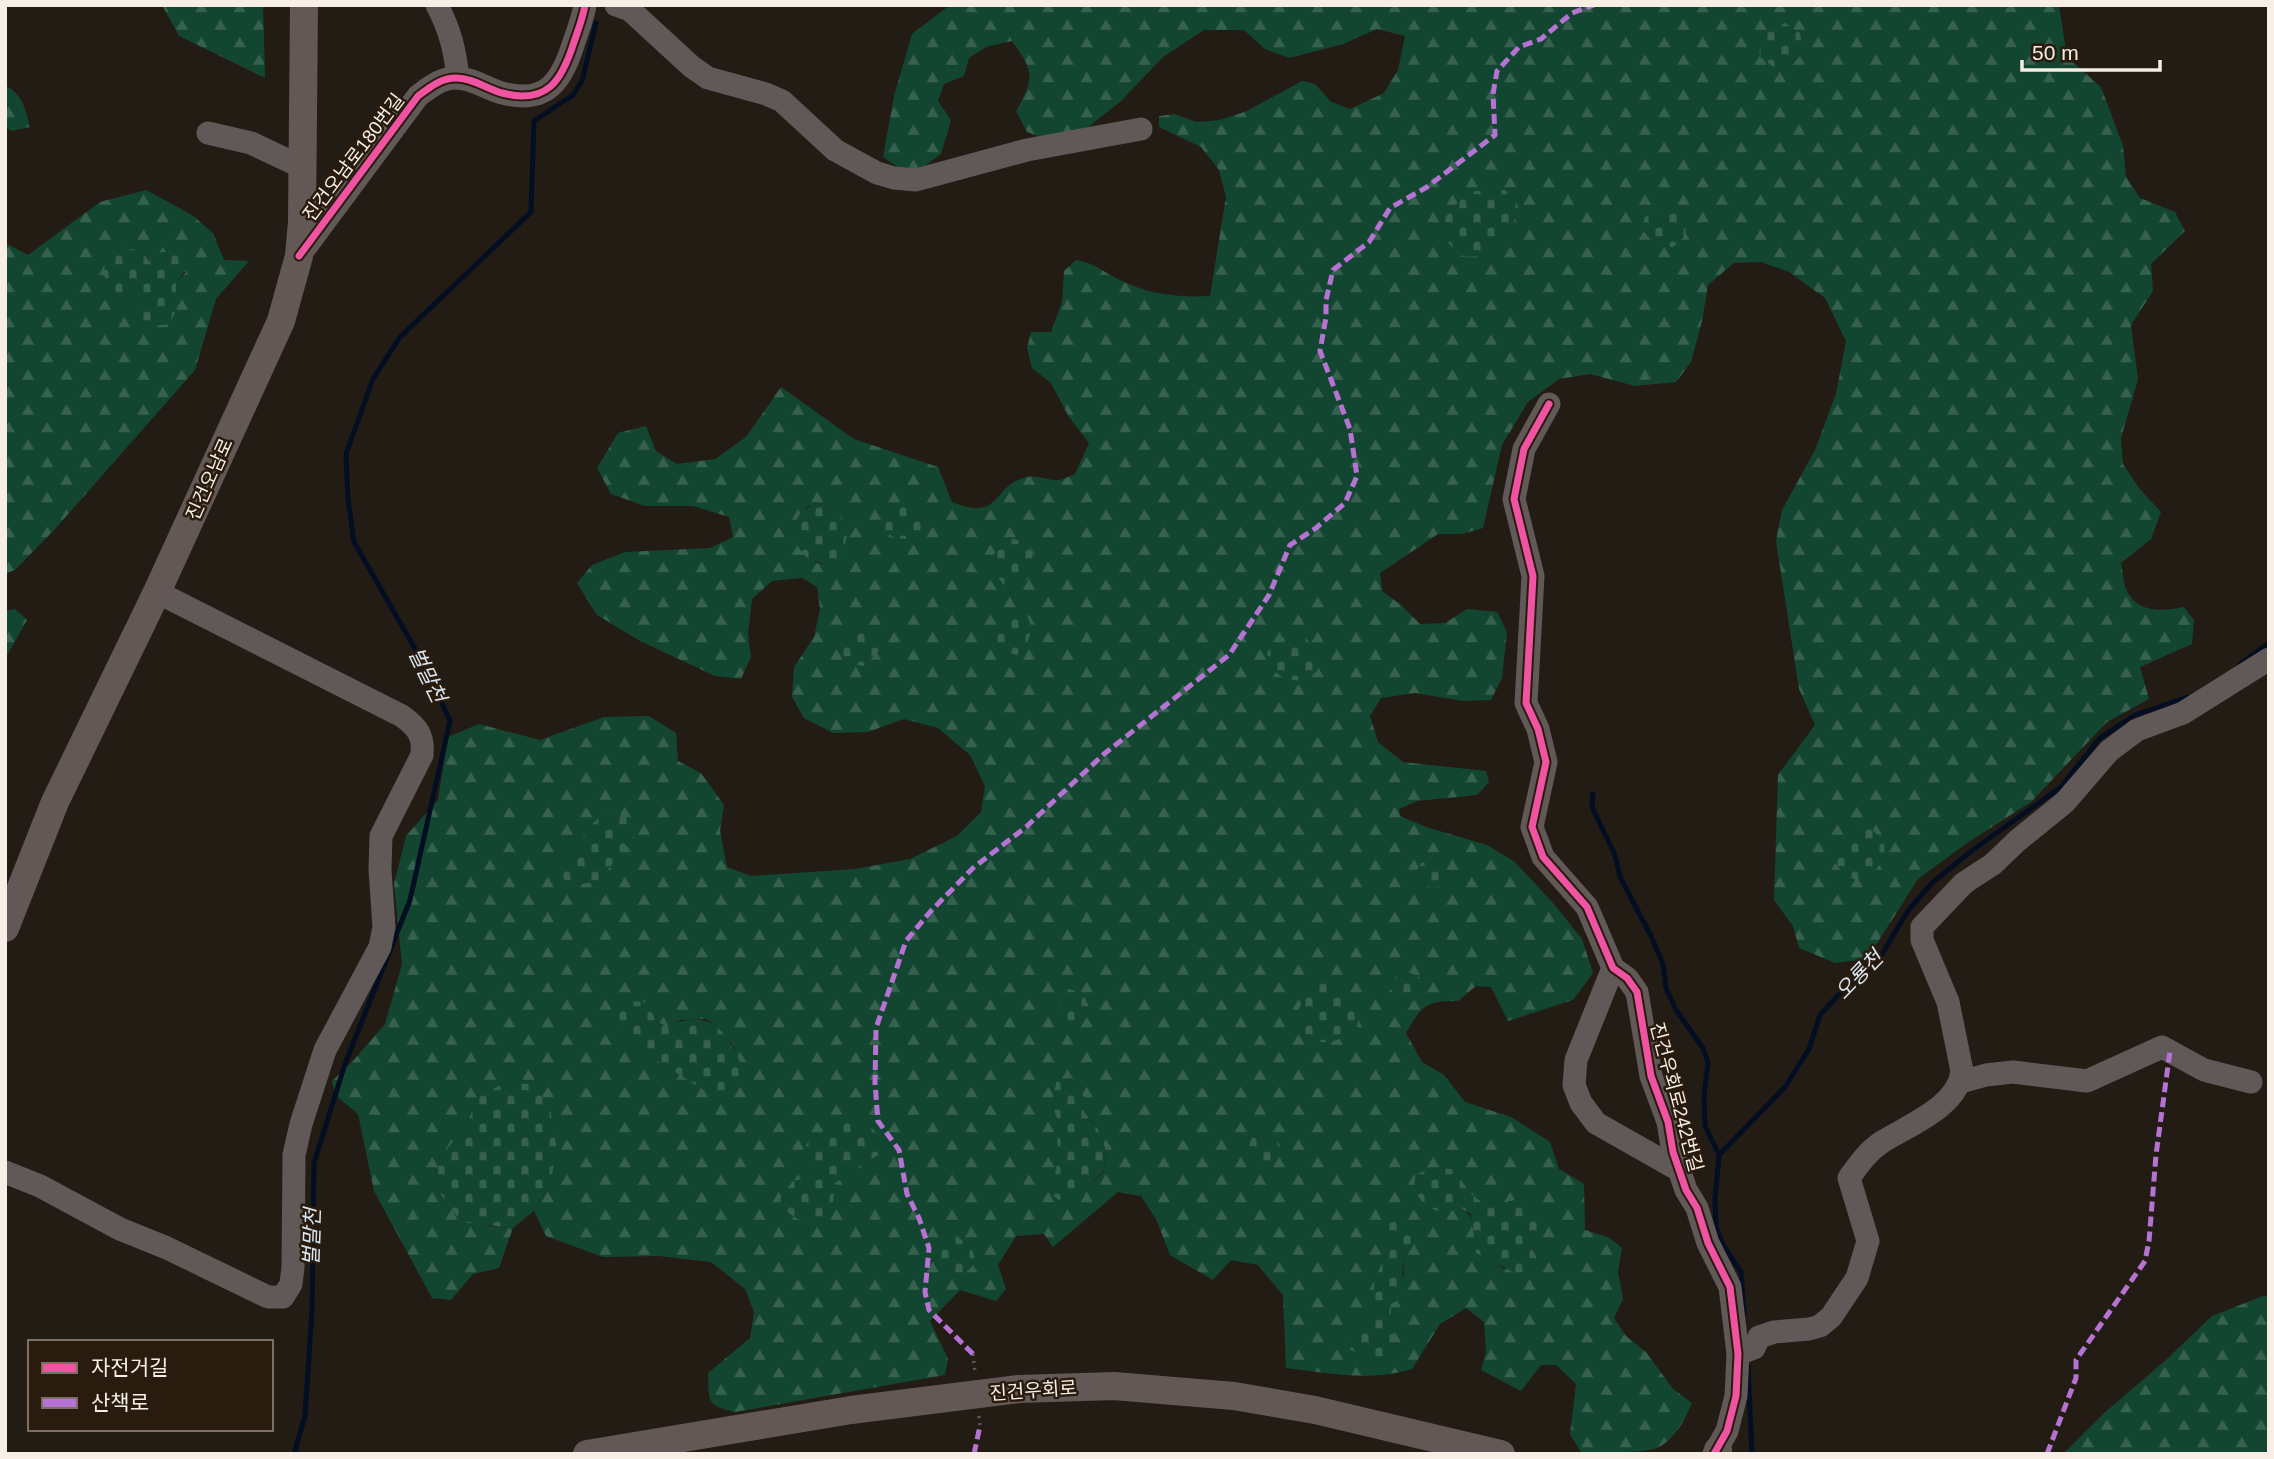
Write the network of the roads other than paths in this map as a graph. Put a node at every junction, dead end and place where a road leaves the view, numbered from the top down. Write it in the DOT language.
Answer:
graph roads {
  1 [pos="304,5"];
  2 [pos="437,5"];
  3 [pos="616,5"];
  4 [pos="592,7"];
  5 [pos="458,78"];
  6 [pos="1141,129"];
  7 [pos="208,133"];
  8 [pos="304,168"];
  9 [pos="299,256"];
  10 [pos="1549,404"];
  11 [pos="157,592"];
  12 [pos="2269,659"];
  13 [pos="5,928"];
  14 [pos="1613,968"];
  15 [pos="1961,1082"];
  16 [pos="2251,1082"];
  17 [pos="1679,1170"];
  18 [pos="5,1171"];
  19 [pos="1744,1352"];
  20 [pos="1488,1452"];
  21 [pos="1716,1452"];
  22 [pos="587,1454"];
  1 -- 8 [label="main road, 진건오남로"];
  2 -- 5 [label="street"];
  3 -- 6 [label="street"];
  4 -- 5 [label="street"];
  5 -- 9 [label="street, 진건오남로180번길"];
  7 -- 8 [label="street"];
  8 -- 9 [label="main road, 진건오남로"];
  9 -- 11 [label="main road, 진건오남로"];
  10 -- 14 [label="street, 진건우회로242번길"];
  11 -- 13 [label="main road, 진건오남로"];
  11 -- 18 [label="street"];
  12 -- 15 [label="street"];
  14 -- 17 [label="street, 진건우회로242번길"];
  14 -- 17 [label="street"];
  15 -- 16 [label="street"];
  15 -- 19 [label="street"];
  17 -- 19 [label="street, 진건우회로242번길"];
  19 -- 21 [label="street, 진건우회로242번길"];
  20 -- 22 [label="main road, 진건우회로"];
}
